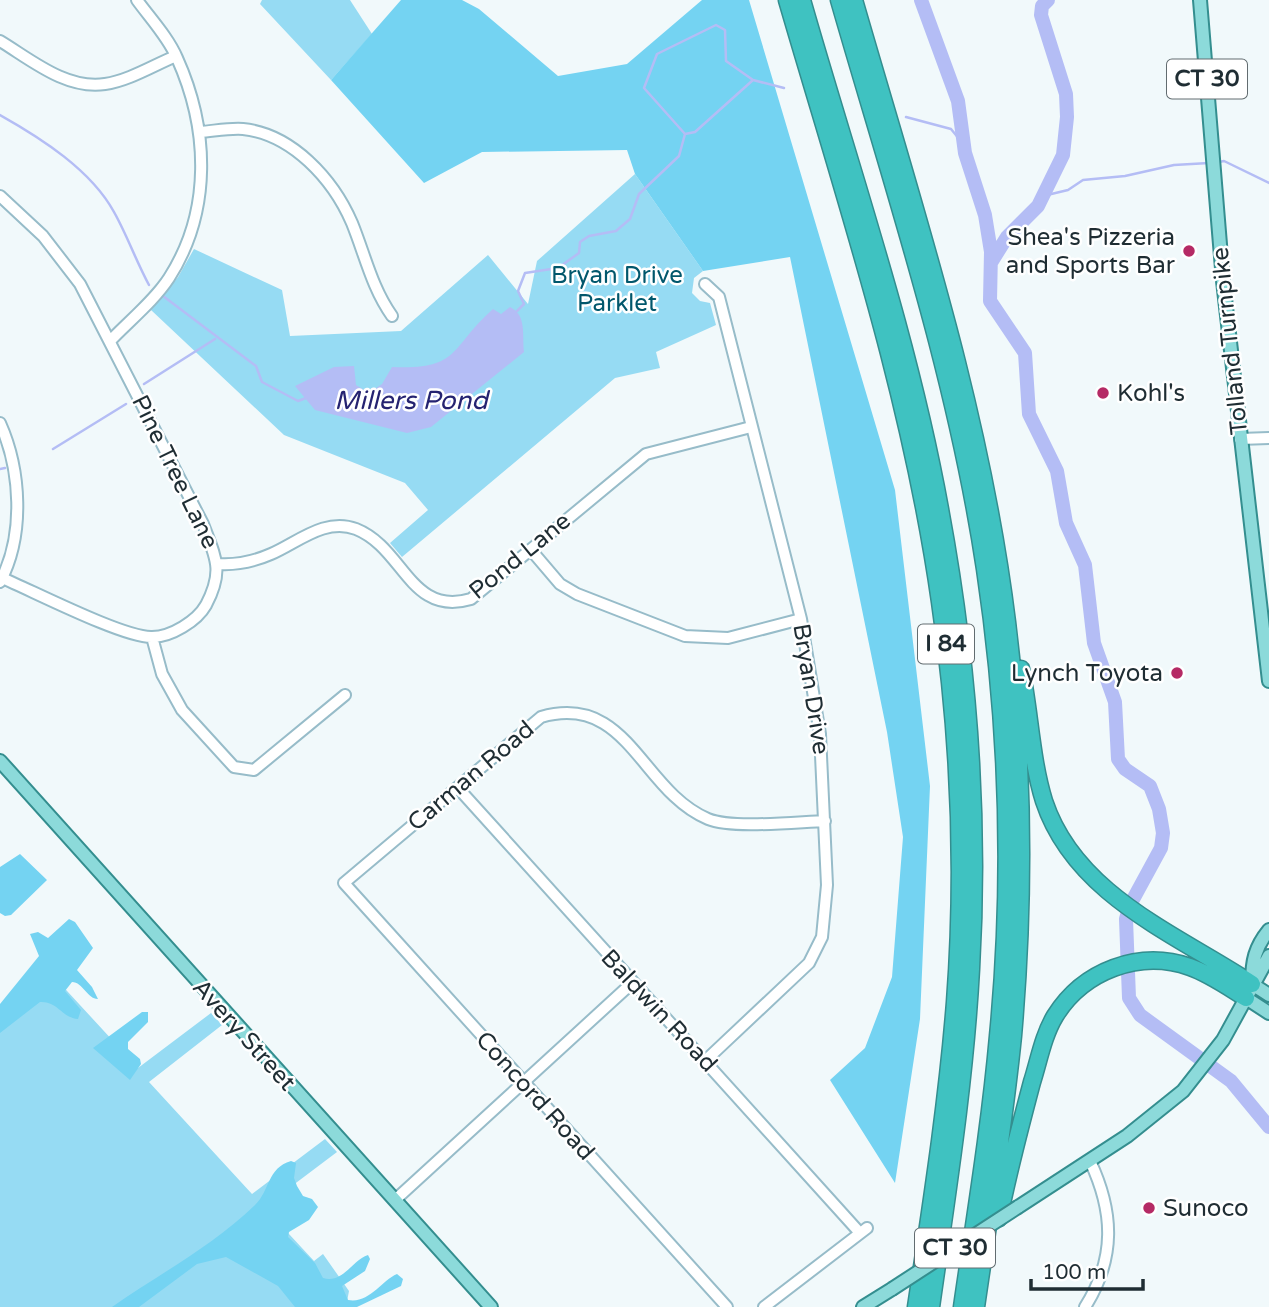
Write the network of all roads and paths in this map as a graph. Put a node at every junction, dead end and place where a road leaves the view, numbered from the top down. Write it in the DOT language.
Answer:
graph roads {
  1 [pos="137,0"];
  2 [pos="787,0"];
  3 [pos="802,0"];
  4 [pos="839,0"];
  5 [pos="854,0"];
  6 [pos="1200,0"];
  7 [pos="0,41"];
  8 [pos="176,56"];
  9 [pos="200,132"];
  10 [pos="0,196"];
  11 [pos="705,284"];
  12 [pos="392,316"];
  13 [pos="110,341"];
  14 [pos="0,423"];
  15 [pos="751,427"];
  16 [pos="1269,438"];
  17 [pos="1241,439"];
  18 [pos="531,550"];
  19 [pos="219,564"];
  20 [pos="1000,571"];
  21 [pos="1,580"];
  22 [pos="1265,616"];
  23 [pos="801,619"];
  24 [pos="152,637"];
  25 [pos="1269,681"];
  26 [pos="345,695"];
  27 [pos="0,761"];
  28 [pos="458,788"];
  29 [pos="825,821"];
  30 [pos="344,883"];
  31 [pos="1269,930"];
  32 [pos="1269,956"];
  33 [pos="632,983"];
  34 [pos="1249,991"];
  35 [pos="1269,995"];
  36 [pos="1269,1013"];
  37 [pos="705,1061"];
  38 [pos="522,1082"];
  39 [pos="1090,1161"];
  40 [pos="395,1200"];
  41 [pos="980,1280"];
  42 [pos="491,1307"];
  43 [pos="727,1307"];
  44 [pos="764,1307"];
  45 [pos="863,1307"];
  46 [pos="920,1307"];
  47 [pos="962,1307"];
  48 [pos="976,1307"];
  49 [pos="1085,1307"];
  1 -- 8 [label="street"];
  2 -- 46 [label="highway, I 84"];
  3 -- 46 [label="highway"];
  4 -- 47 [label="highway"];
  5 -- 20 [label="highway, I 84"];
  6 -- 17 [label="main road, Tolland Turnpike / CT 30"];
  7 -- 8 [label="street"];
  8 -- 9 [label="street"];
  9 -- 12 [label="street"];
  9 -- 13 [label="street"];
  10 -- 13 [label="street, Pine Tree Lane"];
  11 -- 15 [label="street, Bryan Drive"];
  13 -- 19 [label="street, Pine Tree Lane"];
  14 -- 21 [label="street"];
  15 -- 18 [label="street, Pond Lane"];
  15 -- 23 [label="street, Bryan Drive"];
  16 -- 17 [label="street"];
  17 -- 22 [label="main road, Tolland Turnpike / CT 30"];
  18 -- 19 [label="street, Pond Lane"];
  18 -- 23 [label="street"];
  19 -- 24 [label="street, Pine Tree Lane"];
  20 -- 34 [label="highway"];
  20 -- 41 [label="highway, I 84"];
  21 -- 24 [label="street"];
  22 -- 25 [label="main road, Tolland Turnpike / CT 30"];
  23 -- 29 [label="street, Bryan Drive"];
  24 -- 26 [label="street"];
  27 -- 40 [label="main road, Avery Street"];
  28 -- 29 [label="street, Carman Road"];
  28 -- 30 [label="street, Carman Road"];
  28 -- 33 [label="street, Baldwin Road"];
  29 -- 37 [label="street, Bryan Drive"];
  30 -- 38 [label="street, Concord Road"];
  31 -- 34 [label="main road, CT 30"];
  32 -- 34 [label="main road, CT 30"];
  33 -- 37 [label="street, Baldwin Road"];
  33 -- 38 [label="street"];
  34 -- 35 [label="main road"];
  34 -- 36 [label="main road"];
  34 -- 39 [label="main road, CT 30"];
  34 -- 41 [label="highway"];
  37 -- 44 [label="street, Baldwin Road"];
  38 -- 40 [label="street"];
  38 -- 43 [label="street, Concord Road"];
  39 -- 45 [label="main road, CT 30, bridge"];
  39 -- 49 [label="street"];
  40 -- 42 [label="main road, Avery Street"];
  41 -- 48 [label="highway, I 84"];
}
